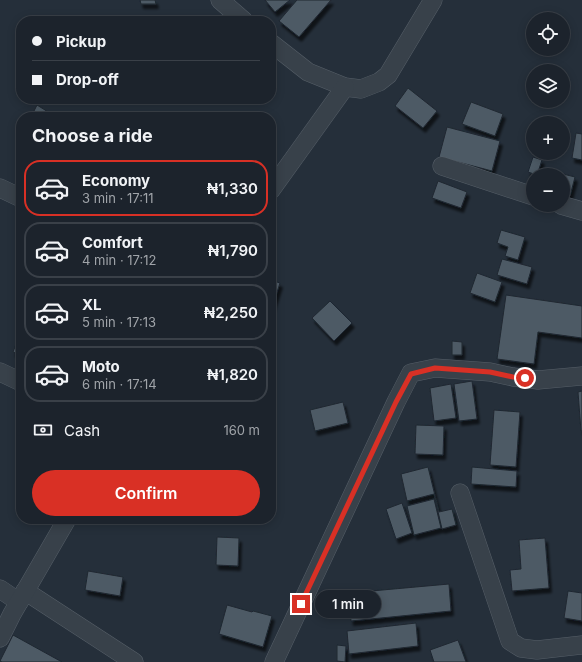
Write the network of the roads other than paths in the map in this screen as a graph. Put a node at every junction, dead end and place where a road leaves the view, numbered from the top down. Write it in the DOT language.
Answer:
graph roads {
  1 [pos="220,0"];
  2 [pos="433,0"];
  3 [pos="238,16"];
  4 [pos="276,47"];
  5 [pos="345,87"];
  6 [pos="442,166"];
  7 [pos="276,183"];
  8 [pos="0,188"];
  9 [pos="526,194"];
  10 [pos="16,196"];
  11 [pos="570,208"];
  12 [pos="582,212"];
  13 [pos="0,372"];
  14 [pos="582,376"];
  15 [pos="16,380"];
  16 [pos="460,494"];
  17 [pos="64,524"];
  18 [pos="0,589"];
  19 [pos="22,596"];
  20 [pos="0,638"];
  21 [pos="582,645"];
  22 [pos="134,662"];
  23 [pos="274,662"];
  1 -- 3 [label="street"];
  2 -- 5 [label="street"];
  4 -- 5 [label="street"];
  5 -- 7 [label="street"];
  6 -- 9 [label="street"];
  8 -- 10 [label="street"];
  11 -- 12 [label="street"];
  13 -- 15 [label="street"];
  14 -- 23 [label="street"];
  16 -- 21 [label="street"];
  17 -- 19 [label="street"];
  18 -- 19 [label="street"];
  19 -- 20 [label="street"];
  19 -- 22 [label="street"];
}
